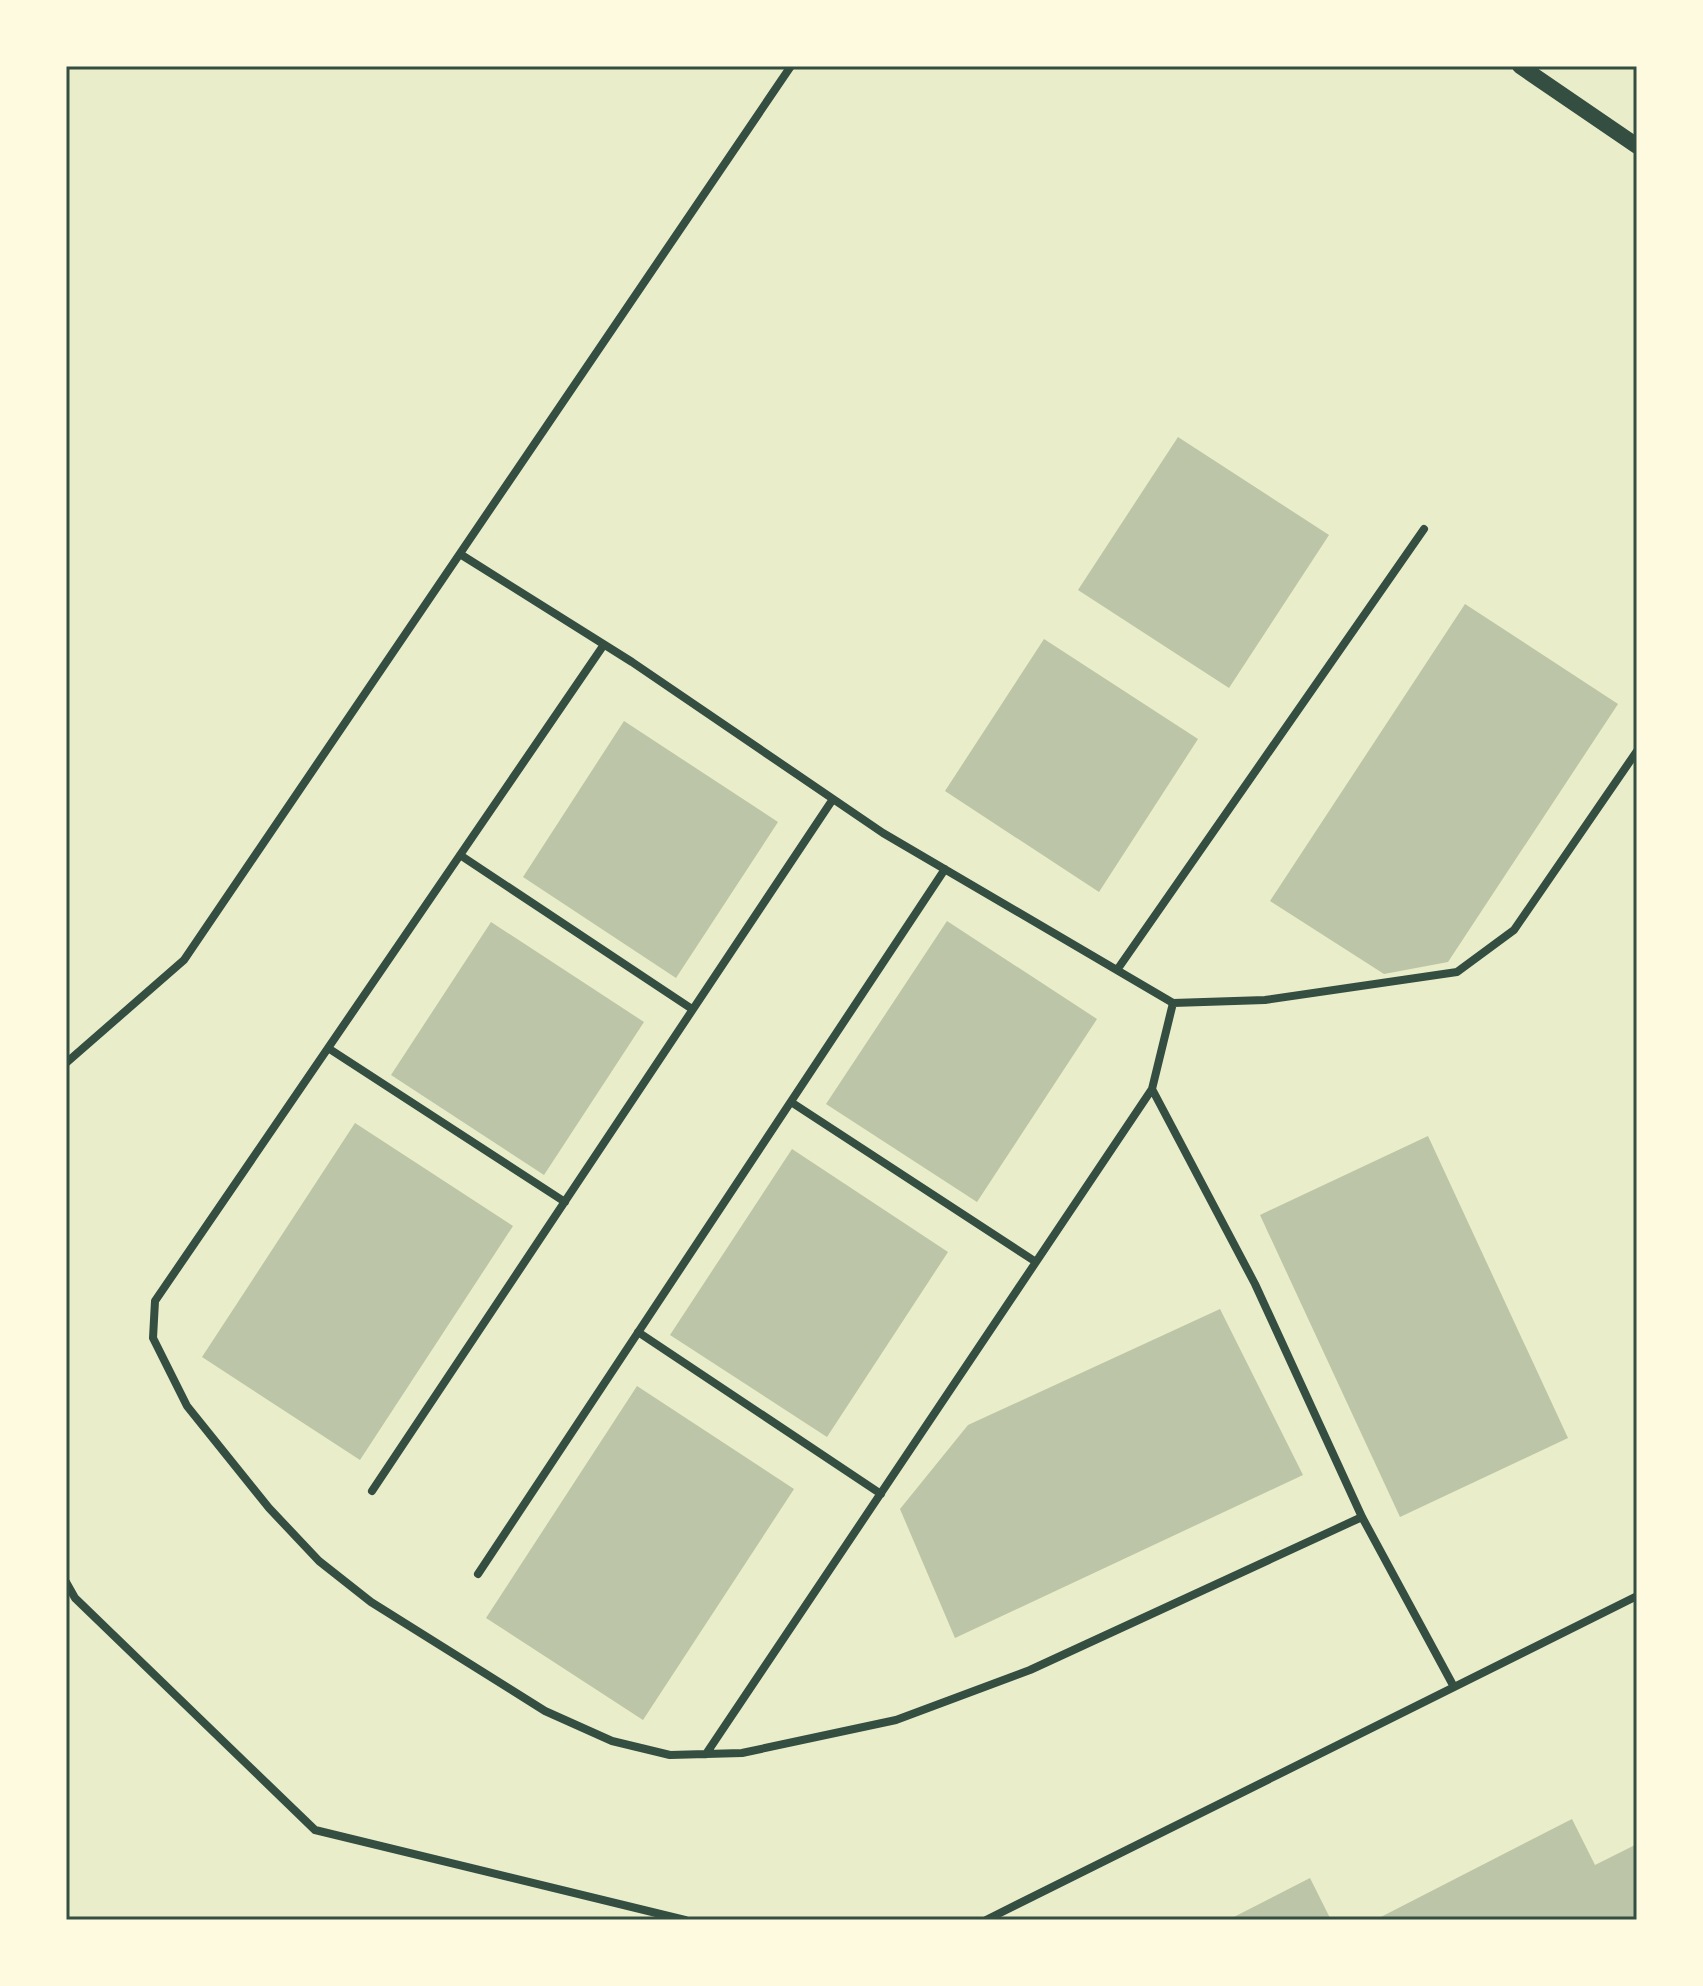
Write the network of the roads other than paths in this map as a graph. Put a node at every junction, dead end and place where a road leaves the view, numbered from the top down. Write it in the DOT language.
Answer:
graph roads {
  1 [pos="791,66"];
  2 [pos="1520,66"];
  3 [pos="1637,146"];
  4 [pos="1424,529"];
  5 [pos="460,554"];
  6 [pos="603,646"];
  7 [pos="1637,751"];
  8 [pos="833,799"];
  9 [pos="460,855"];
  10 [pos="945,869"];
  11 [pos="1117,970"];
  12 [pos="1173,1003"];
  13 [pos="692,1009"];
  14 [pos="328,1048"];
  15 [pos="66,1063"];
  16 [pos="1152,1089"];
  17 [pos="791,1102"];
  18 [pos="565,1202"];
  19 [pos="1036,1262"];
  20 [pos="638,1332"];
  21 [pos="372,1491"];
  22 [pos="881,1494"];
  23 [pos="1362,1517"];
  24 [pos="478,1574"];
  25 [pos="66,1582"];
  26 [pos="1637,1596"];
  27 [pos="1454,1687"];
  28 [pos="706,1754"];
  29 [pos="685,1920"];
  30 [pos="986,1920"];
  1 -- 5 [label="street"];
  2 -- 3 [label="main road"];
  4 -- 11 [label="street"];
  5 -- 6 [label="street"];
  5 -- 15 [label="street"];
  6 -- 8 [label="street"];
  6 -- 9 [label="street"];
  7 -- 12 [label="street"];
  8 -- 10 [label="street"];
  8 -- 13 [label="street"];
  9 -- 13 [label="street"];
  9 -- 14 [label="street"];
  10 -- 11 [label="street"];
  10 -- 17 [label="street"];
  11 -- 12 [label="street"];
  12 -- 16 [label="street"];
  13 -- 18 [label="street"];
  14 -- 18 [label="street"];
  14 -- 28 [label="street"];
  16 -- 19 [label="street"];
  16 -- 23 [label="street"];
  17 -- 19 [label="street"];
  17 -- 20 [label="street"];
  18 -- 21 [label="street"];
  19 -- 22 [label="street"];
  20 -- 22 [label="street"];
  20 -- 24 [label="street"];
  22 -- 28 [label="street"];
  23 -- 27 [label="street"];
  23 -- 28 [label="street"];
  25 -- 29 [label="street"];
  26 -- 27 [label="street"];
  27 -- 30 [label="street"];
}
